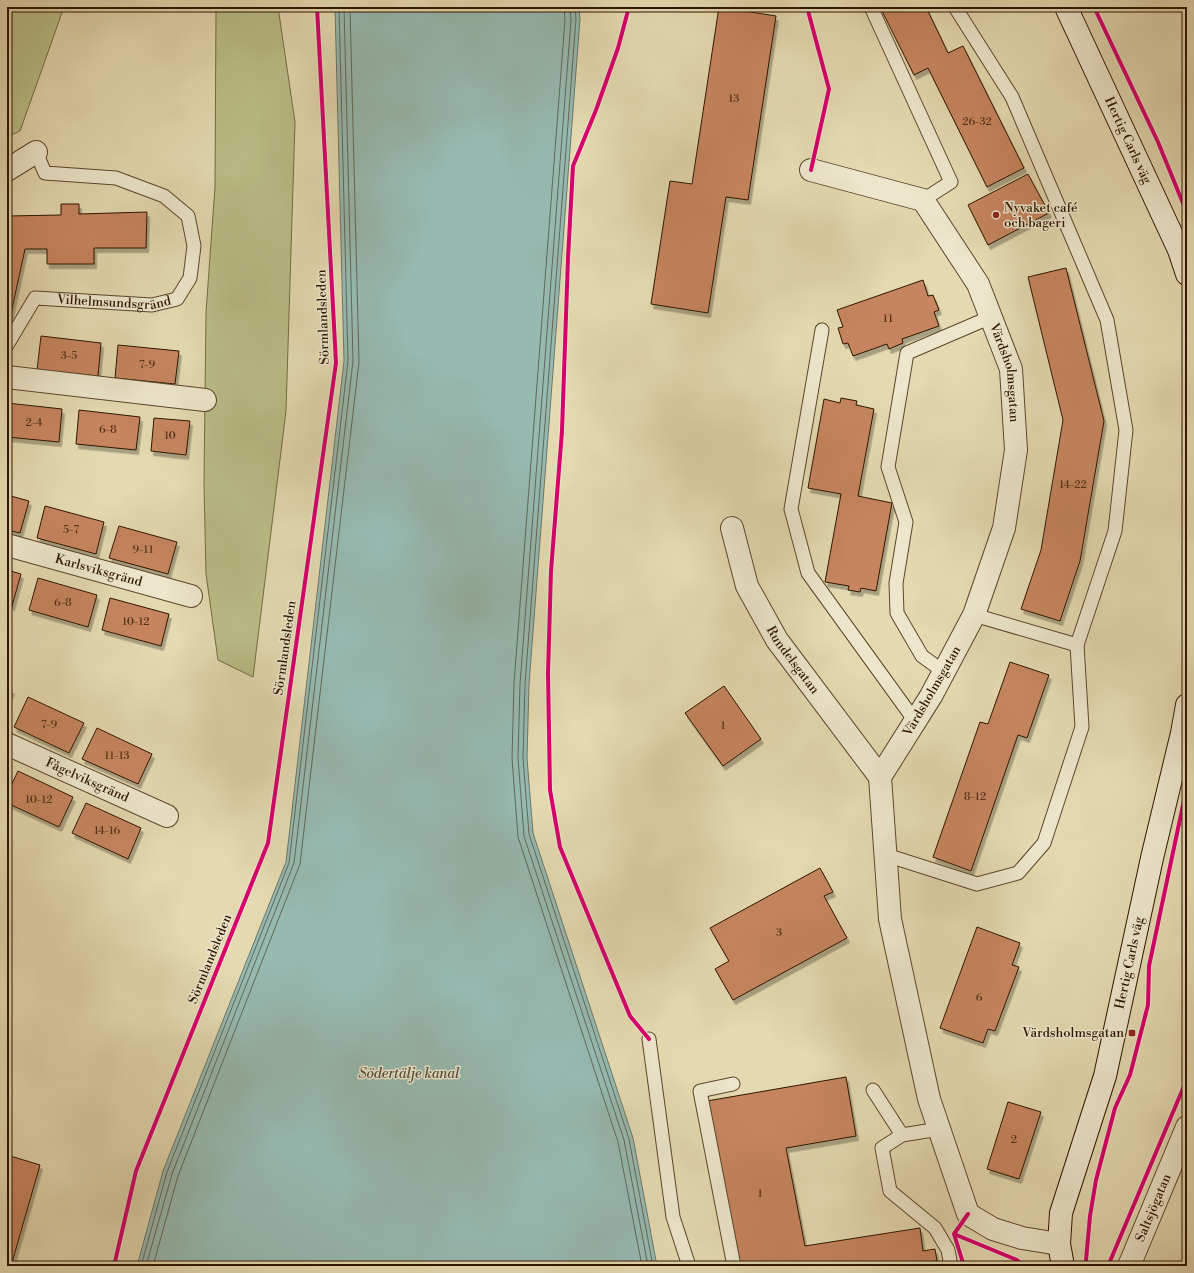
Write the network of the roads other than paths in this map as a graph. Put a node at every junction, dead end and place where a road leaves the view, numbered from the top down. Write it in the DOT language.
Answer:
graph roads {
  1 [pos="871,7"];
  2 [pos="956,7"];
  3 [pos="1066,7"];
  4 [pos="36,152"];
  5 [pos="7,170"];
  6 [pos="811,170"];
  7 [pos="923,200"];
  8 [pos="1187,274"];
  9 [pos="991,317"];
  10 [pos="822,330"];
  11 [pos="7,345"];
  12 [pos="7,377"];
  13 [pos="205,400"];
  14 [pos="732,528"];
  15 [pos="7,545"];
  16 [pos="191,596"];
  17 [pos="974,615"];
  18 [pos="1077,644"];
  19 [pos="944,672"];
  20 [pos="1187,705"];
  21 [pos="915,721"];
  22 [pos="7,744"];
  23 [pos="880,776"];
  24 [pos="167,816"];
  25 [pos="886,855"];
  26 [pos="649,1039"];
  27 [pos="733,1084"];
  28 [pos="873,1090"];
  29 [pos="1187,1127"];
  30 [pos="939,1129"];
  31 [pos="902,1135"];
  32 [pos="1059,1244"];
  33 [pos="689,1266"];
  34 [pos="734,1266"];
  35 [pos="951,1266"];
  36 [pos="1063,1266"];
  37 [pos="1129,1266"];
  1 -- 7 [label="lane"];
  2 -- 18 [label="lane"];
  3 -- 8 [label="street, Hertig Carls väg"];
  4 -- 5 [label="street"];
  4 -- 11 [label="lane, Vilhelmsundsgränd"];
  6 -- 7 [label="street"];
  7 -- 9 [label="street, Värdsholmsgatan"];
  9 -- 17 [label="street, Värdsholmsgatan"];
  9 -- 19 [label="lane"];
  10 -- 21 [label="lane"];
  12 -- 13 [label="street"];
  14 -- 23 [label="street, Rundelsgatan"];
  15 -- 16 [label="street, Karlsviksgränd"];
  17 -- 18 [label="lane"];
  17 -- 19 [label="street, Värdsholmsgatan"];
  18 -- 25 [label="lane"];
  19 -- 21 [label="street, Värdsholmsgatan"];
  20 -- 32 [label="street, Hertig Carls väg"];
  21 -- 23 [label="street, Värdsholmsgatan"];
  22 -- 24 [label="street, Fågelviksgränd"];
  23 -- 25 [label="street"];
  25 -- 30 [label="street"];
  26 -- 33 [label="lane"];
  27 -- 34 [label="lane"];
  28 -- 31 [label="lane"];
  29 -- 37 [label="street, Saltsjögatan"];
  30 -- 31 [label="lane"];
  30 -- 32 [label="street"];
  31 -- 35 [label="lane"];
  32 -- 36 [label="street, Hertig Carls väg"];
}
